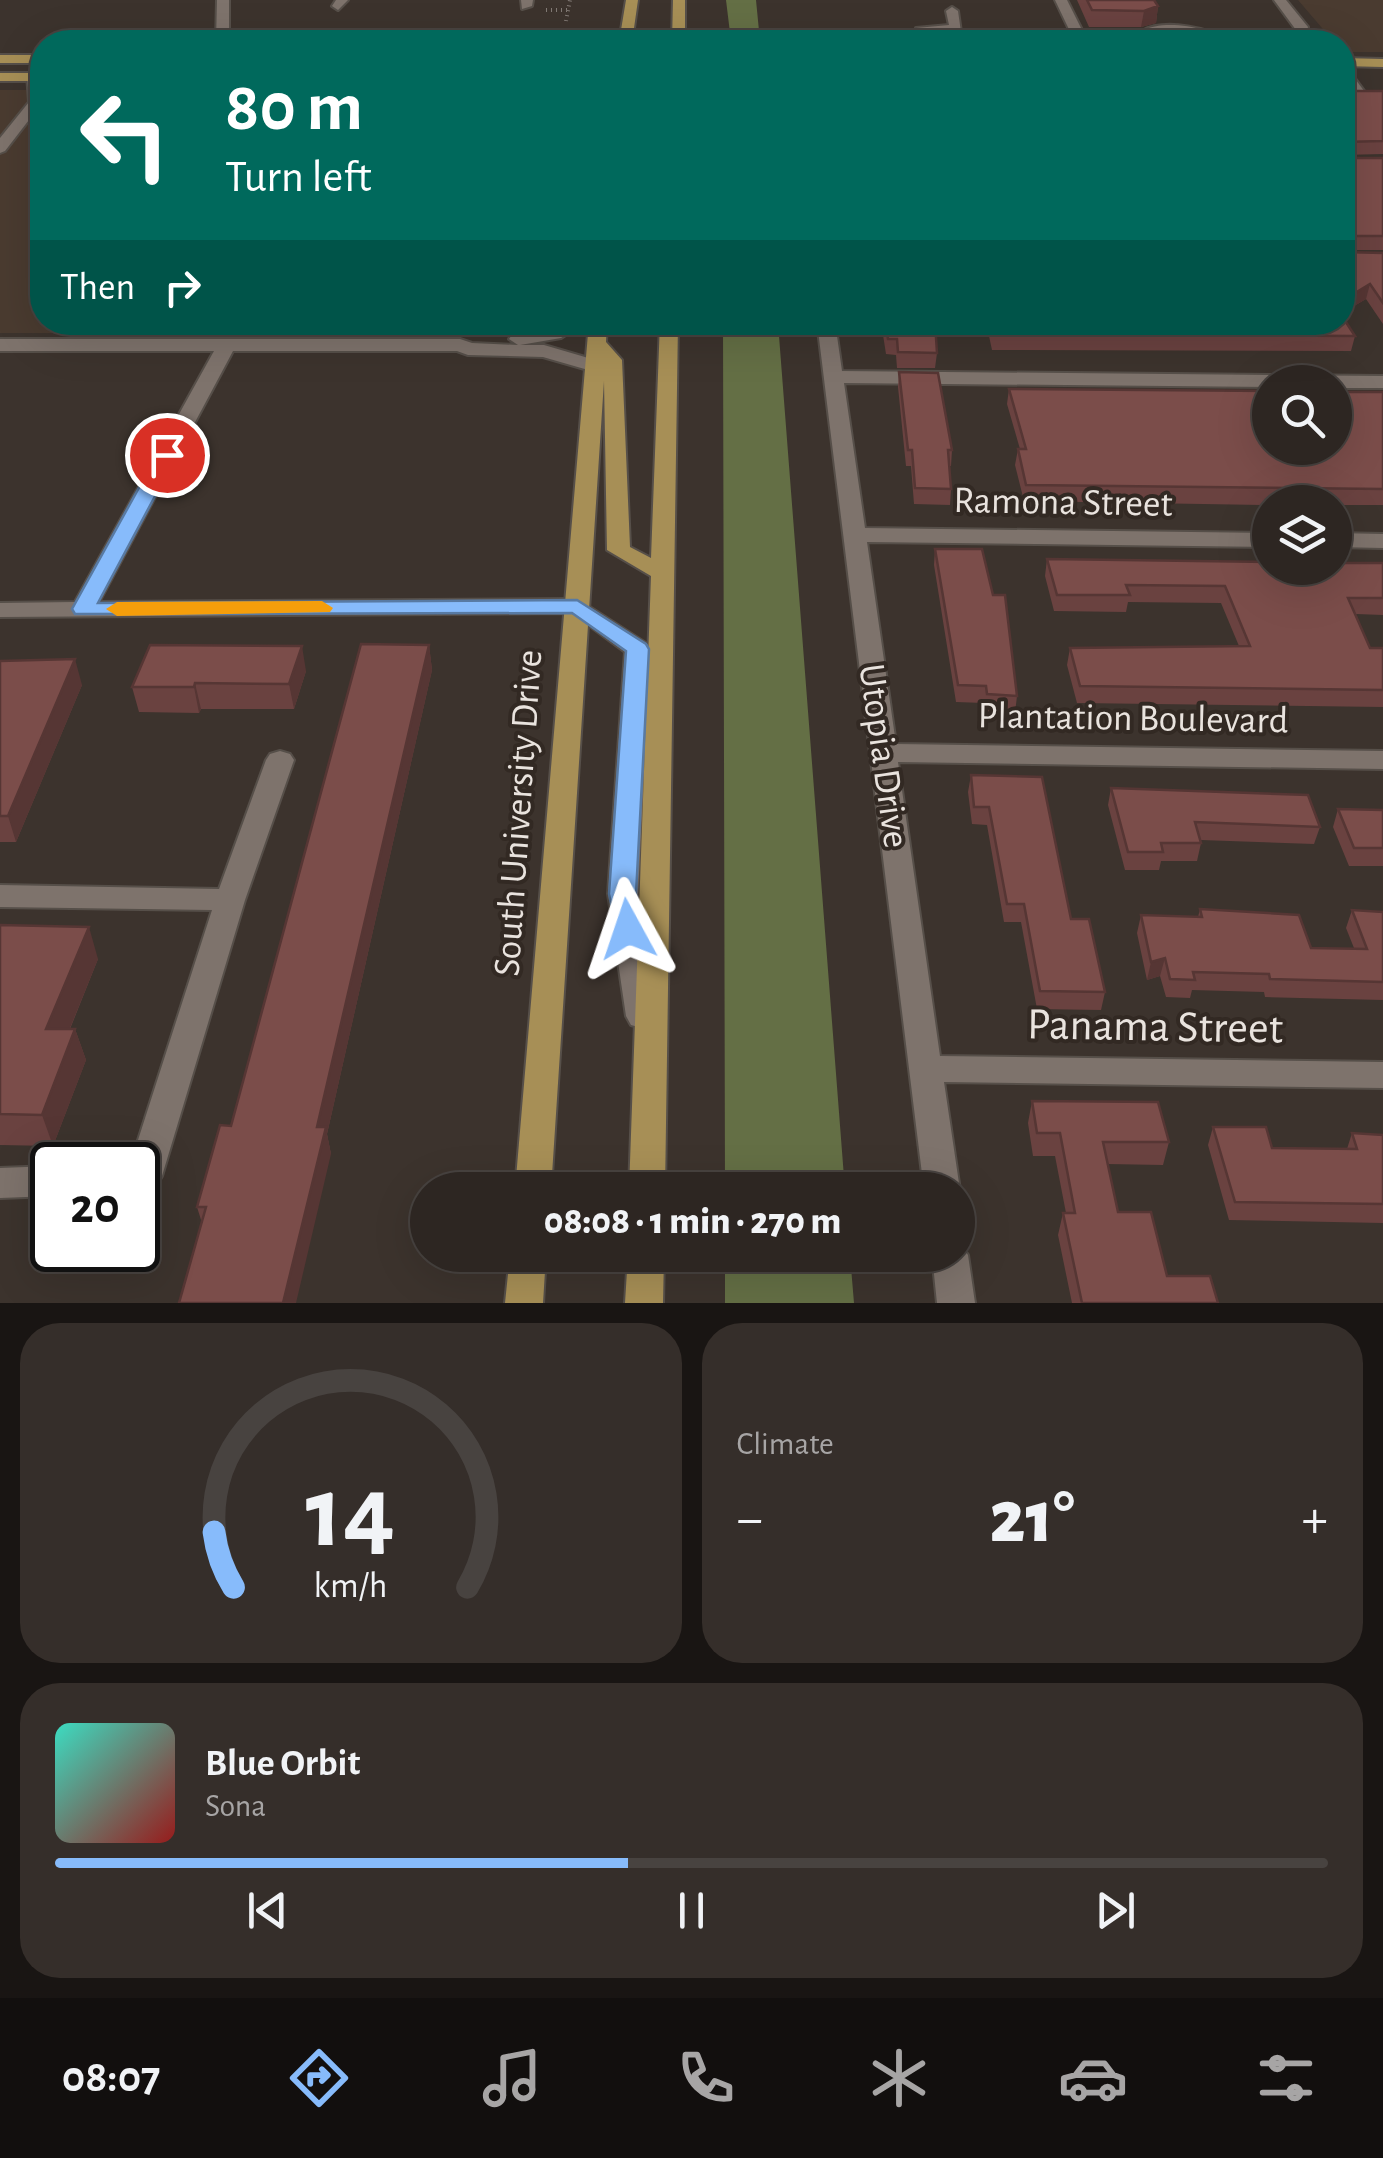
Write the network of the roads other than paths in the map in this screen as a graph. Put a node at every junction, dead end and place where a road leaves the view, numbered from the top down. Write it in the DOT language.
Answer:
graph roads {
  1 [pos="223,0"];
  2 [pos="632,0"];
  3 [pos="679,0"];
  4 [pos="1061,0"];
  5 [pos="1280,0"];
  6 [pos="952,11"];
  7 [pos="223,30"];
  8 [pos="627,30"];
  9 [pos="679,30"];
  10 [pos="957,30"];
  11 [pos="1075,30"];
  12 [pos="1302,30"];
  13 [pos="0,59"];
  14 [pos="30,59"];
  15 [pos="1355,62"];
  16 [pos="1383,63"];
  17 [pos="30,77"];
  18 [pos="0,78"];
  19 [pos="1355,79"];
  20 [pos="1383,79"];
  21 [pos="1355,90"];
  22 [pos="1363,98"];
  23 [pos="30,110"];
  24 [pos="0,148"];
  25 [pos="547,335"];
  26 [pos="669,335"];
  27 [pos="828,335"];
  28 [pos="223,337"];
  29 [pos="460,344"];
  30 [pos="597,344"];
  31 [pos="0,345"];
  32 [pos="834,377"];
  33 [pos="1383,382"];
  34 [pos="855,535"];
  35 [pos="1252,540"];
  36 [pos="1352,540"];
  37 [pos="1383,541"];
  38 [pos="663,573"];
  39 [pos="577,606"];
  40 [pos="83,609"];
  41 [pos="0,610"];
  42 [pos="882,753"];
  43 [pos="280,760"];
  44 [pos="1383,760"];
  45 [pos="0,896"];
  46 [pos="230,900"];
  47 [pos="926,1069"];
  48 [pos="650,1070"];
  49 [pos="1383,1075"];
  50 [pos="155,1142"];
  51 [pos="533,1172"];
  52 [pos="647,1172"];
  53 [pos="940,1172"];
  54 [pos="30,1181"];
  55 [pos="0,1182"];
  56 [pos="527,1272"];
  57 [pos="645,1272"];
  58 [pos="952,1272"];
  59 [pos="524,1303"];
  60 [pos="644,1303"];
  61 [pos="956,1303"];
  1 -- 7 [label="street"];
  2 -- 8 [label="main road"];
  3 -- 9 [label="main road"];
  4 -- 11 [label="street"];
  5 -- 12 [label="street"];
  6 -- 10 [label="street"];
  13 -- 14 [label="main road"];
  15 -- 16 [label="main road"];
  17 -- 18 [label="main road"];
  19 -- 20 [label="main road"];
  21 -- 22 [label="street"];
  23 -- 24 [label="street"];
  25 -- 29 [label="street"];
  26 -- 38 [label="main road"];
  27 -- 32 [label="street, Utopia Drive"];
  28 -- 29 [label="street"];
  28 -- 31 [label="street"];
  28 -- 40 [label="street"];
  29 -- 30 [label="street"];
  30 -- 38 [label="main road"];
  30 -- 39 [label="main road, South University Drive"];
  32 -- 33 [label="street"];
  32 -- 34 [label="street, Utopia Drive"];
  34 -- 35 [label="street, Ramona Street"];
  34 -- 42 [label="street, Utopia Drive"];
  36 -- 37 [label="street"];
  38 -- 48 [label="main road"];
  39 -- 40 [label="street"];
  39 -- 48 [label="street"];
  39 -- 51 [label="main road, South University Drive"];
  40 -- 41 [label="street"];
  42 -- 44 [label="street, Plantation Boulevard"];
  42 -- 47 [label="street, Utopia Drive"];
  43 -- 46 [label="street"];
  45 -- 46 [label="street"];
  46 -- 50 [label="street"];
  47 -- 49 [label="street, Panama Street"];
  47 -- 53 [label="street, Utopia Drive"];
  48 -- 52 [label="main road"];
  54 -- 55 [label="street"];
  56 -- 59 [label="main road"];
  57 -- 60 [label="main road"];
  58 -- 61 [label="street"];
}
